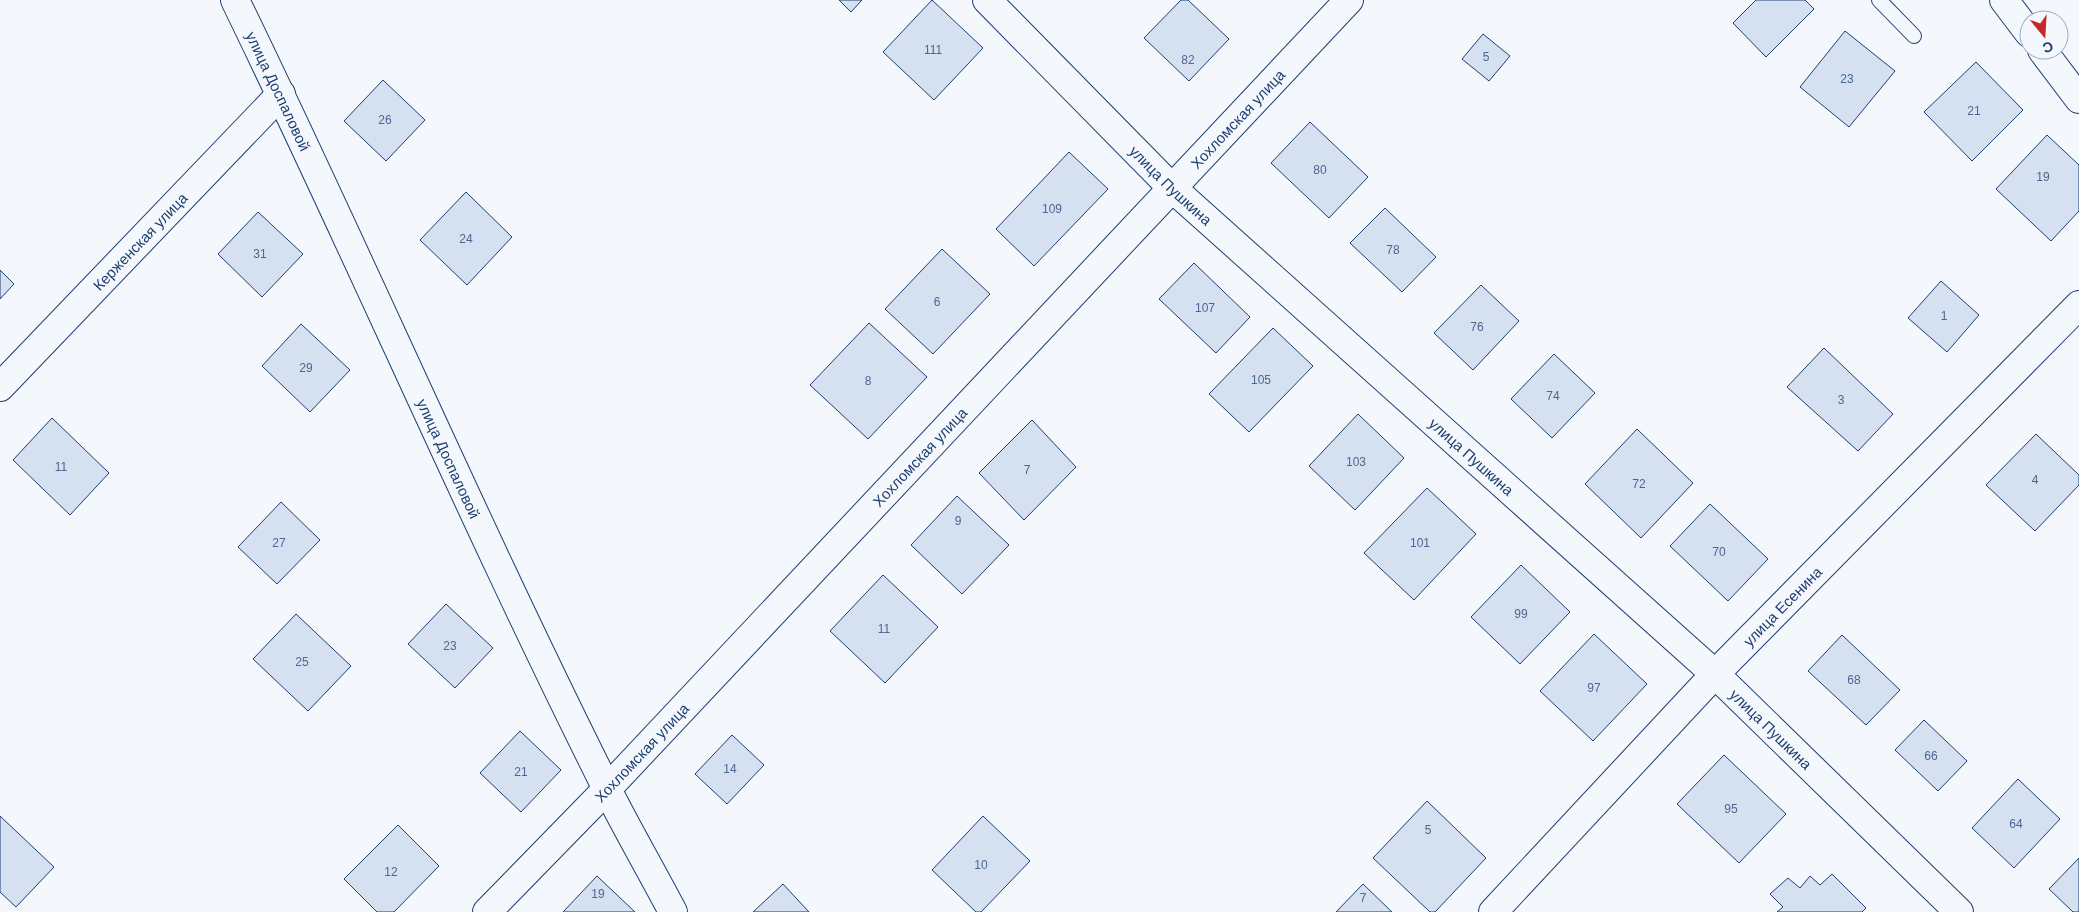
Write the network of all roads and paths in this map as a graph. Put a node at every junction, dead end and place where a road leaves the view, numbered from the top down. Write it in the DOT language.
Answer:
graph roads {
  1 [pos="235,0"];
  2 [pos="987,0"];
  3 [pos="1349,0"];
  4 [pos="1879,0"];
  5 [pos="2004,0"];
  6 [pos="2019,20"];
  7 [pos="1914,36"];
  8 [pos="2050,60"];
  9 [pos="281,94"];
  10 [pos="2079,99"];
  11 [pos="1171,187"];
  12 [pos="2079,306"];
  13 [pos="0,386"];
  14 [pos="1715,674"];
  15 [pos="606,789"];
  16 [pos="487,912"];
  17 [pos="674,912"];
  18 [pos="1493,912"];
  19 [pos="1958,912"];
  1 -- 9 [label="street, улица Доспаловой"];
  2 -- 11 [label="street, улица Пушкина"];
  3 -- 11 [label="street, Хохломская улица"];
  4 -- 7 [label="lane"];
  5 -- 6 [label="street"];
  8 -- 10 [label="street"];
  9 -- 13 [label="street, Керженская улица"];
  9 -- 15 [label="street, улица Доспаловой"];
  11 -- 14 [label="street, улица Пушкина"];
  11 -- 15 [label="street, Хохломская улица"];
  12 -- 14 [label="street, улица Есенина"];
  14 -- 18 [label="street, улица Есенина"];
  14 -- 19 [label="street, улица Пушкина"];
  15 -- 16 [label="street, Хохломская улица"];
  15 -- 17 [label="street, улица Доспаловой"];
}
